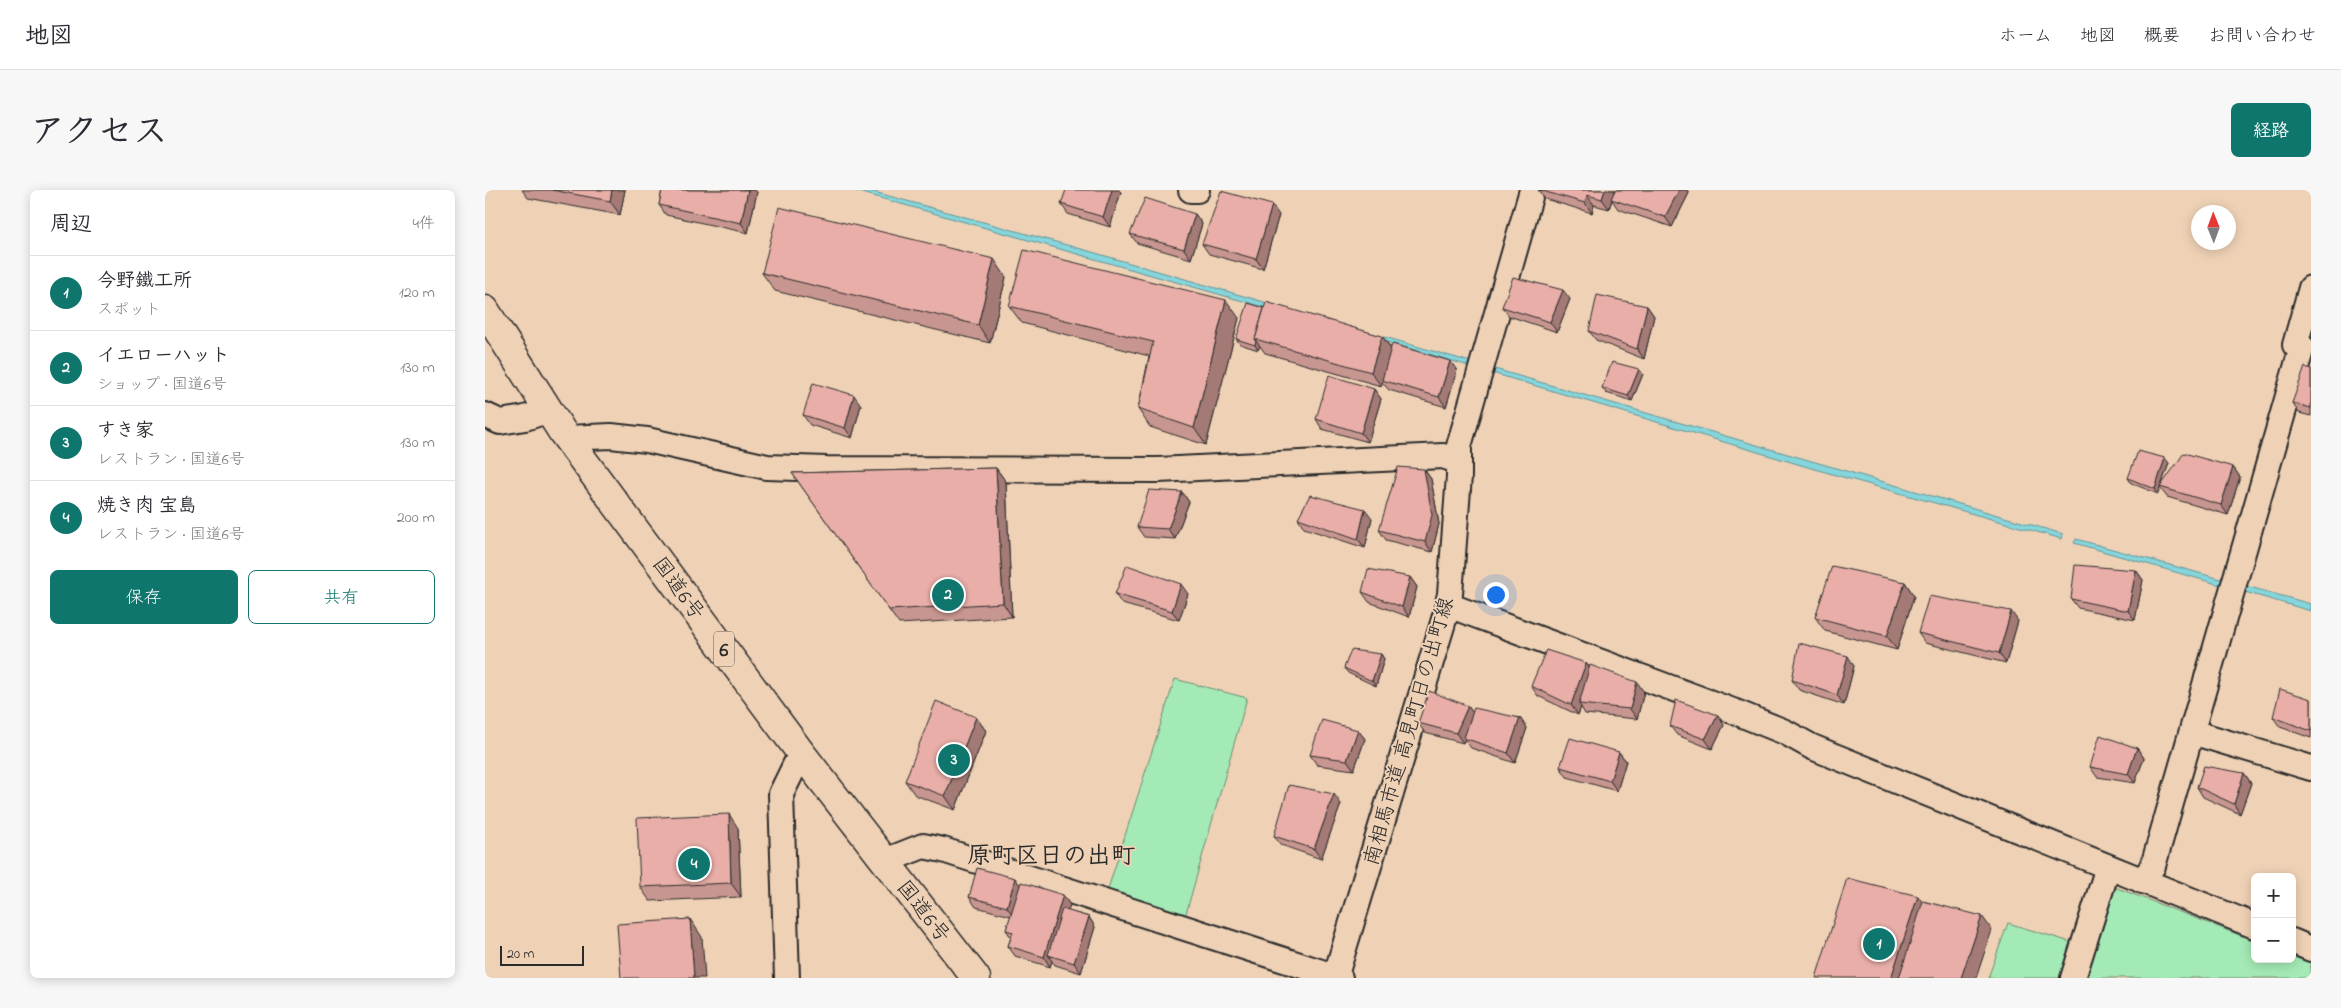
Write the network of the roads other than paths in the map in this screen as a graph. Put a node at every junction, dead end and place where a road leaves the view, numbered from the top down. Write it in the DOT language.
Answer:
graph roads {
  1 [pos="1191,190"];
  2 [pos="1197,190"];
  3 [pos="1532,190"];
  4 [pos="2311,288"];
  5 [pos="485,310"];
  6 [pos="549,410"];
  7 [pos="485,415"];
  8 [pos="567,438"];
  9 [pos="1459,462"];
  10 [pos="1448,605"];
  11 [pos="2192,732"];
  12 [pos="801,753"];
  13 [pos="2311,768"];
  14 [pos="885,861"];
  15 [pos="2109,867"];
  16 [pos="2142,881"];
  17 [pos="2251,924"];
  18 [pos="2296,943"];
  19 [pos="2311,949"];
  20 [pos="1337,977"];
  21 [pos="787,978"];
  22 [pos="976,978"];
  23 [pos="2073,978"];
  1 -- 2 [label="street"];
  3 -- 9 [label="street, 南相馬市道 高見町日の出町線"];
  4 -- 11 [label="street"];
  5 -- 6 [label="highway, 国道6号 / 6"];
  6 -- 7 [label="street"];
  6 -- 8 [label="highway, 国道6号 / 6"];
  8 -- 9 [label="street"];
  8 -- 12 [label="highway, 国道6号 / 6"];
  9 -- 10 [label="street, 南相馬市道 高見町日の出町線"];
  10 -- 15 [label="street"];
  10 -- 20 [label="street, 南相馬市道 高見町日の出町線"];
  11 -- 13 [label="street"];
  11 -- 16 [label="street"];
  12 -- 14 [label="highway, 国道6号 / 6"];
  12 -- 21 [label="street"];
  14 -- 20 [label="street"];
  14 -- 22 [label="highway, 国道6号 / 6"];
  15 -- 16 [label="street"];
  15 -- 23 [label="street"];
  16 -- 17 [label="street"];
  18 -- 19 [label="street"];
}
